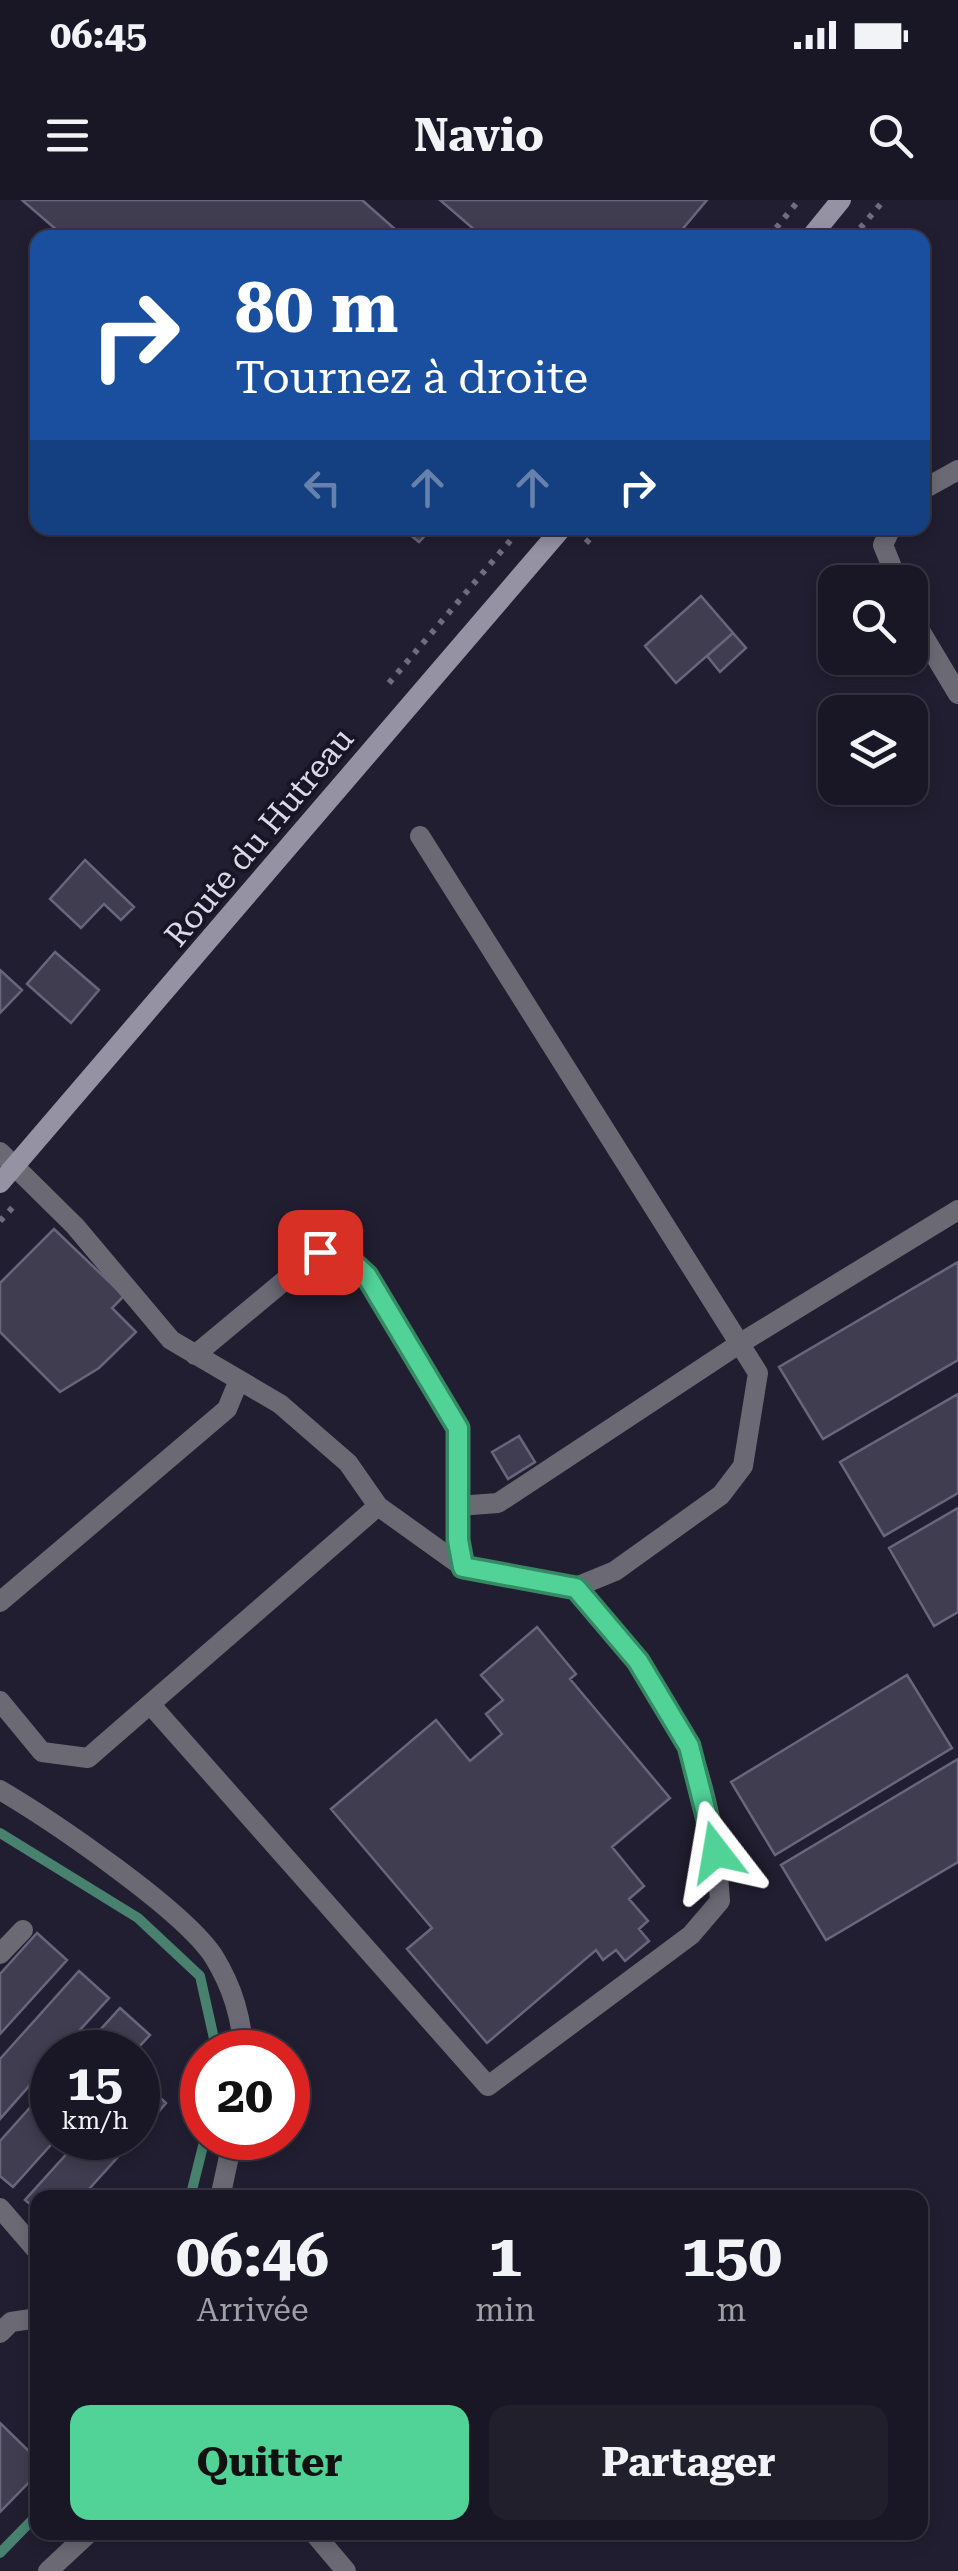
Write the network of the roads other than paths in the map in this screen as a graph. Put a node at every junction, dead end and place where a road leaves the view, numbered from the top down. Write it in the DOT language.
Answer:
graph roads {
  1 [pos="842,200"];
  2 [pos="817,230"];
  3 [pos="958,470"];
  4 [pos="930,486"];
  5 [pos="556,535"];
  6 [pos="888,535"];
  7 [pos="892,565"];
  8 [pos="928,644"];
  9 [pos="958,694"];
  10 [pos="420,836"];
  11 [pos="5,1168"];
  12 [pos="958,1210"];
  13 [pos="739,1344"];
  14 [pos="196,1355"];
  15 [pos="239,1380"];
  16 [pos="378,1506"];
  17 [pos="458,1506"];
  18 [pos="463,1567"];
  19 [pos="576,1588"];
  20 [pos="0,1602"];
  21 [pos="0,1700"];
  22 [pos="150,1704"];
  23 [pos="0,1790"];
  24 [pos="23,1930"];
  25 [pos="0,1954"];
  26 [pos="241,2030"];
  27 [pos="228,2160"];
  28 [pos="222,2190"];
  29 [pos="0,2208"];
  30 [pos="30,2243"];
  31 [pos="30,2319"];
  32 [pos="0,2333"];
  33 [pos="81,2540"];
  34 [pos="321,2540"];
  35 [pos="48,2571"];
  36 [pos="346,2571"];
  1 -- 2 [label="street"];
  3 -- 4 [label="street"];
  5 -- 11 [label="street, Route du Hutreau"];
  6 -- 7 [label="street"];
  8 -- 9 [label="street"];
  10 -- 13 [label="street"];
  11 -- 14 [label="street"];
  12 -- 13 [label="street"];
  13 -- 17 [label="street"];
  13 -- 19 [label="street"];
  14 -- 15 [label="street"];
  14 -- 17 [label="street"];
  15 -- 16 [label="street"];
  15 -- 20 [label="street"];
  16 -- 18 [label="street"];
  16 -- 22 [label="street"];
  17 -- 18 [label="street"];
  18 -- 19 [label="street"];
  19 -- 22 [label="street"];
  21 -- 22 [label="street"];
  23 -- 26 [label="street"];
  24 -- 25 [label="street"];
  27 -- 28 [label="street"];
  29 -- 30 [label="street"];
  31 -- 32 [label="street"];
  33 -- 35 [label="street"];
  34 -- 36 [label="street"];
}
